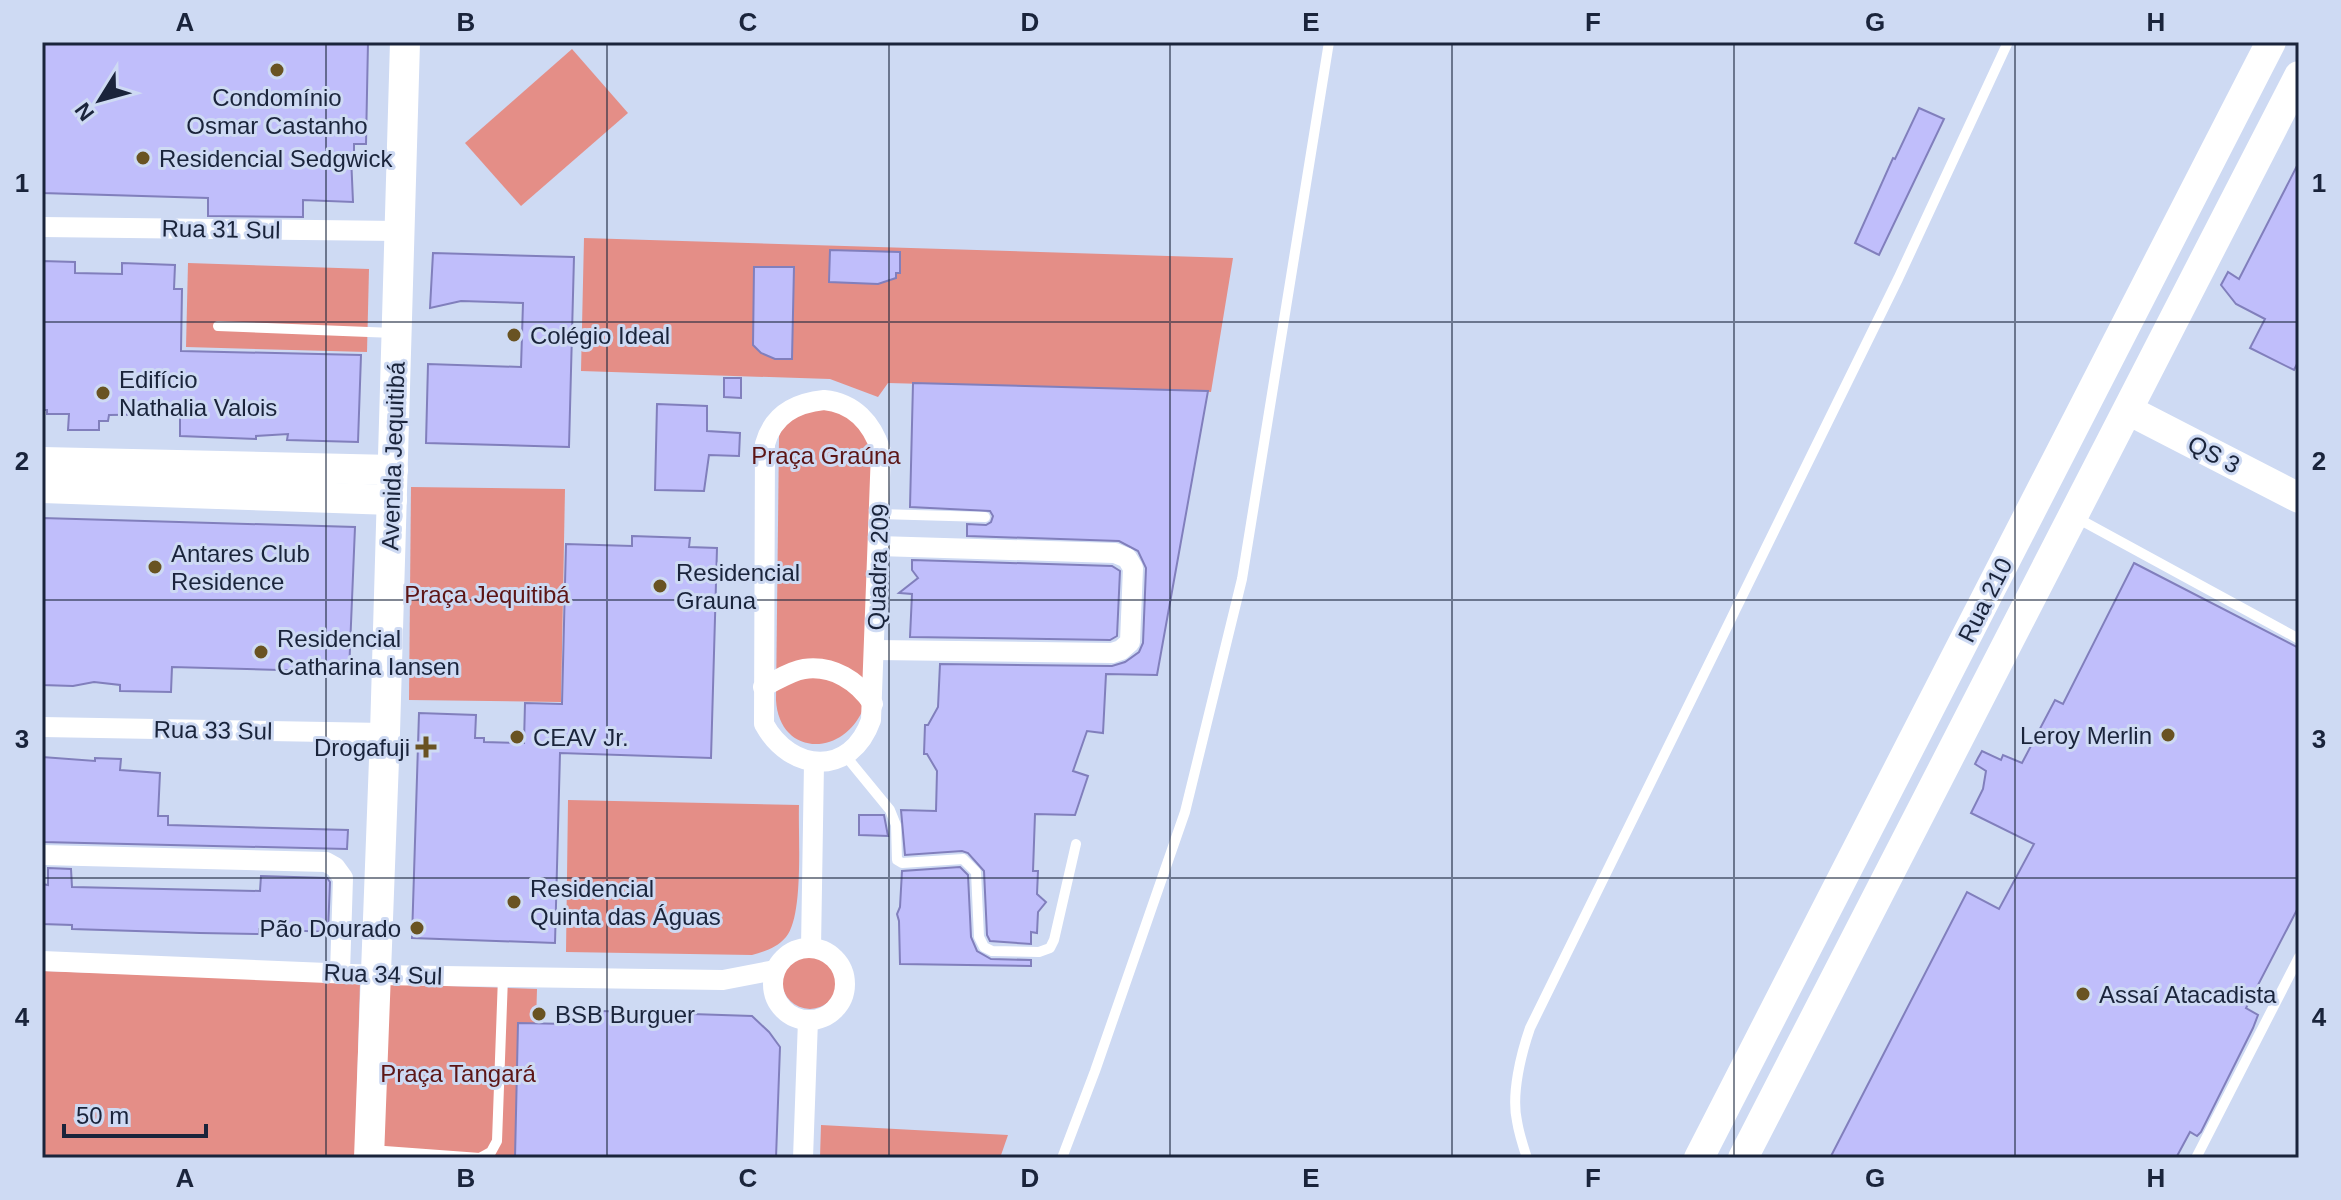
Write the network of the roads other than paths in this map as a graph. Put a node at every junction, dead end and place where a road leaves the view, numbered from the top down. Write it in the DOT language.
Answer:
graph roads {
  1 [pos="405,42"];
  2 [pos="1329,42"];
  3 [pos="2008,42"];
  4 [pos="2271,42"];
  5 [pos="2299,76"];
  6 [pos="42,227"];
  7 [pos="399,231"];
  8 [pos="218,326"];
  9 [pos="396,333"];
  10 [pos="2128,410"];
  11 [pos="42,462"];
  12 [pos="393,470"];
  13 [pos="290,481"];
  14 [pos="42,488"];
  15 [pos="2299,498"];
  16 [pos="392,500"];
  17 [pos="879,514"];
  18 [pos="2072,515"];
  19 [pos="985,517"];
  20 [pos="878,546"];
  21 [pos="2299,639"];
  22 [pos="875,650"];
  23 [pos="763,687"];
  24 [pos="873,704"];
  25 [pos="42,727"];
  26 [pos="385,733"];
  27 [pos="844,754"];
  28 [pos="814,763"];
  29 [pos="1076,844"];
  30 [pos="42,855"];
  31 [pos="811,948"];
  32 [pos="2299,957"];
  33 [pos="42,961"];
  34 [pos="775,970"];
  35 [pos="340,973"];
  36 [pos="376,975"];
  37 [pos="503,977"];
  38 [pos="723,980"];
  39 [pos="778,1003"];
  40 [pos="808,1020"];
  41 [pos="369,1154"];
  42 [pos="803,1158"];
  43 [pos="1062,1158"];
  44 [pos="1527,1158"];
  45 [pos="1699,1158"];
  46 [pos="1743,1158"];
  47 [pos="2196,1158"];
  1 -- 7 [label="main road, Avenida Jequitibá"];
  2 -- 43 [label="lane"];
  3 -- 44 [label="lane"];
  4 -- 45 [label="main road, Rua 210"];
  5 -- 10 [label="main road, Rua 210"];
  6 -- 7 [label="street, Rua 31 Sul"];
  7 -- 9 [label="main road, Avenida Jequitibá"];
  8 -- 9 [label="lane"];
  9 -- 12 [label="main road, Avenida Jequitibá"];
  10 -- 15 [label="main road, QS 3"];
  10 -- 18 [label="main road, Rua 210"];
  11 -- 13 [label="main road"];
  12 -- 13 [label="main road"];
  12 -- 16 [label="main road, Avenida Jequitibá"];
  13 -- 14 [label="main road"];
  13 -- 16 [label="main road"];
  16 -- 26 [label="main road, Avenida Jequitibá"];
  17 -- 19 [label="lane"];
  17 -- 20 [label="street, Quadra 209"];
  17 -- 23 [label="street, Quadra 209"];
  18 -- 21 [label="lane"];
  18 -- 46 [label="main road, Rua 210"];
  20 -- 22 [label="street, Quadra 209"];
  20 -- 22 [label="street"];
  22 -- 24 [label="street, Quadra 209"];
  23 -- 24 [label="street"];
  23 -- 28 [label="street, Quadra 209"];
  24 -- 27 [label="street, Quadra 209"];
  25 -- 26 [label="street, Rua 33 Sul"];
  26 -- 36 [label="main road, Avenida Jequitibá"];
  27 -- 28 [label="street"];
  27 -- 29 [label="lane"];
  28 -- 31 [label="street"];
  30 -- 35 [label="street"];
  31 -- 34 [label="street"];
  31 -- 40 [label="street"];
  32 -- 47 [label="lane"];
  33 -- 35 [label="street, Rua 34 Sul"];
  34 -- 38 [label="street, Rua 34 Sul"];
  34 -- 39 [label="street"];
  35 -- 36 [label="street, Rua 34 Sul"];
  36 -- 37 [label="street, Rua 34 Sul"];
  36 -- 41 [label="main road, Avenida Jequitibá"];
  37 -- 38 [label="street, Rua 34 Sul"];
  37 -- 41 [label="lane"];
  38 -- 39 [label="street, Rua 34 Sul"];
  39 -- 40 [label="street"];
  40 -- 42 [label="street"];
}
